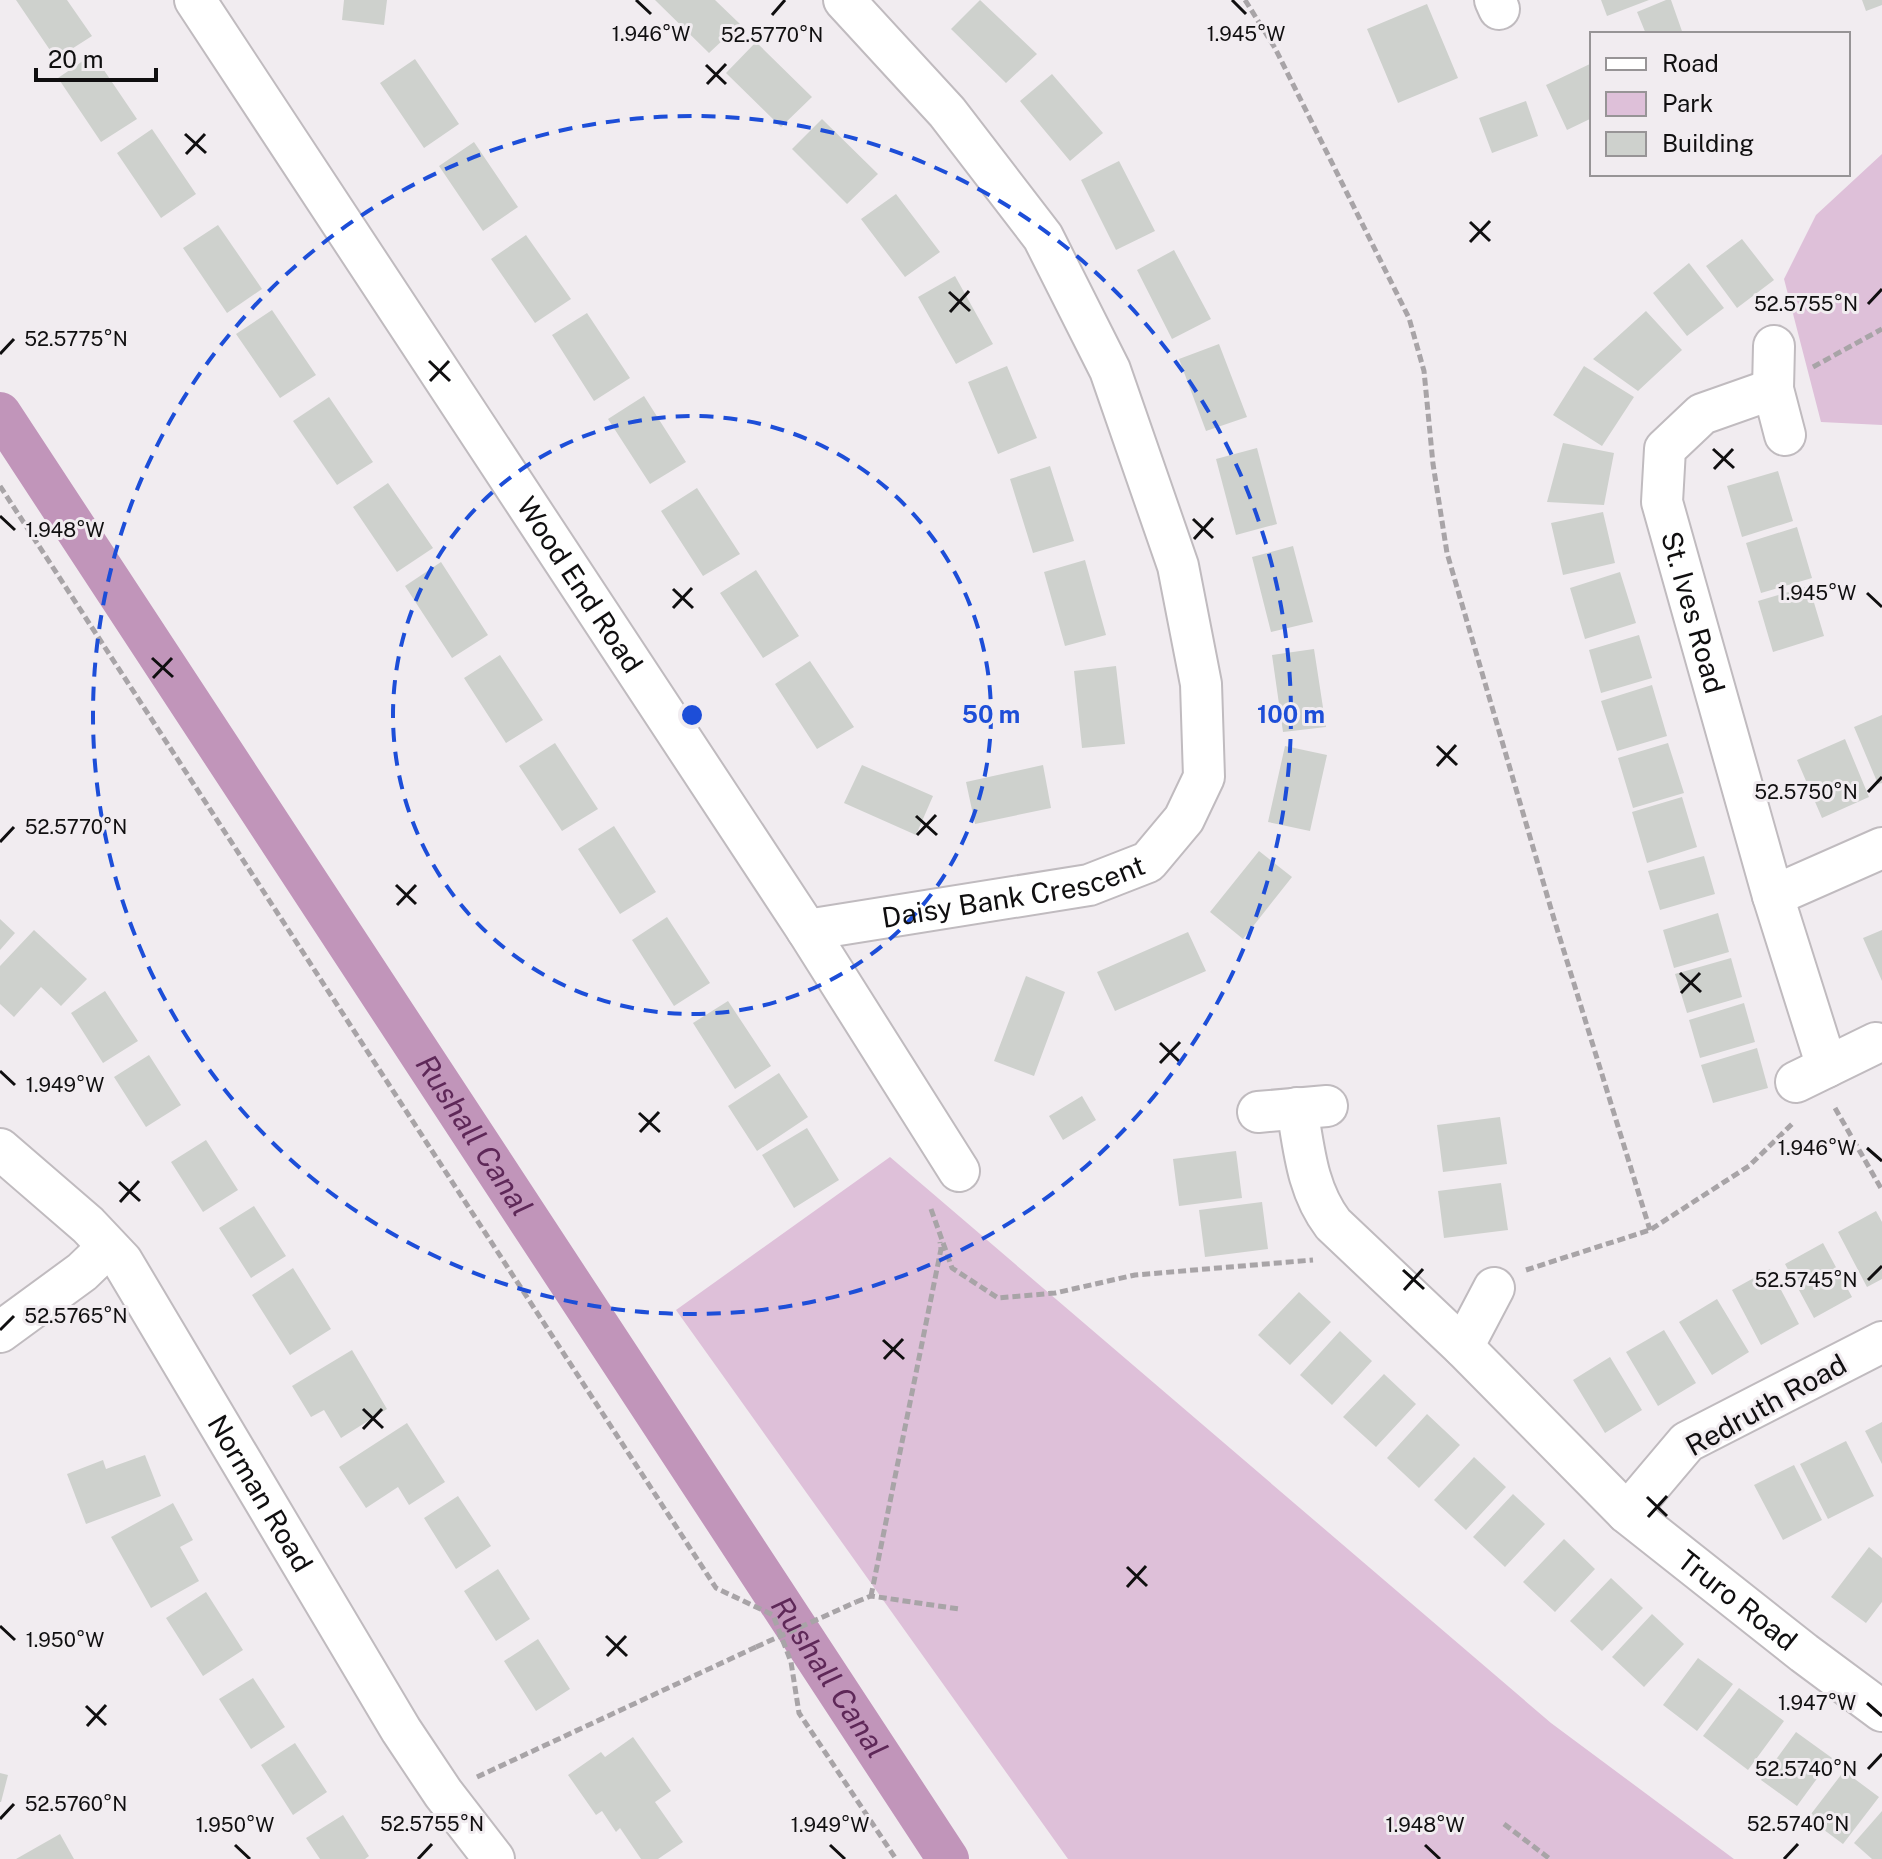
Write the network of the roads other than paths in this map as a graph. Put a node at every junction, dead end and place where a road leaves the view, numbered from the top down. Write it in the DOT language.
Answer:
graph roads {
  1 [pos="195,0"];
  2 [pos="844,0"];
  3 [pos="1774,346"];
  4 [pos="1773,389"];
  5 [pos="1785,435"];
  6 [pos="1882,848"];
  7 [pos="1773,896"];
  8 [pos="807,930"];
  9 [pos="1876,1043"];
  10 [pos="1294,1108"];
  11 [pos="0,1149"];
  12 [pos="959,1171"];
  13 [pos="108,1247"];
  14 [pos="1494,1288"];
  15 [pos="0,1332"];
  16 [pos="1882,1342"];
  17 [pos="1463,1347"];
  18 [pos="1627,1513"];
  19 [pos="1882,1711"];
  20 [pos="494,1859"];
  1 -- 8 [label="street, Wood End Road"];
  2 -- 8 [label="street, Daisy Bank Crescent"];
  3 -- 4 [label="street"];
  4 -- 5 [label="street"];
  4 -- 7 [label="street, St. Ives Road"];
  6 -- 7 [label="street"];
  7 -- 9 [label="street, St. Ives Road"];
  8 -- 12 [label="street, Wood End Road"];
  10 -- 17 [label="street, Truro Road"];
  11 -- 13 [label="street, Norman Road"];
  13 -- 15 [label="street"];
  13 -- 20 [label="street, Norman Road"];
  14 -- 17 [label="street"];
  16 -- 18 [label="street, Redruth Road"];
  17 -- 18 [label="street, Truro Road"];
  18 -- 19 [label="street, Truro Road"];
}
